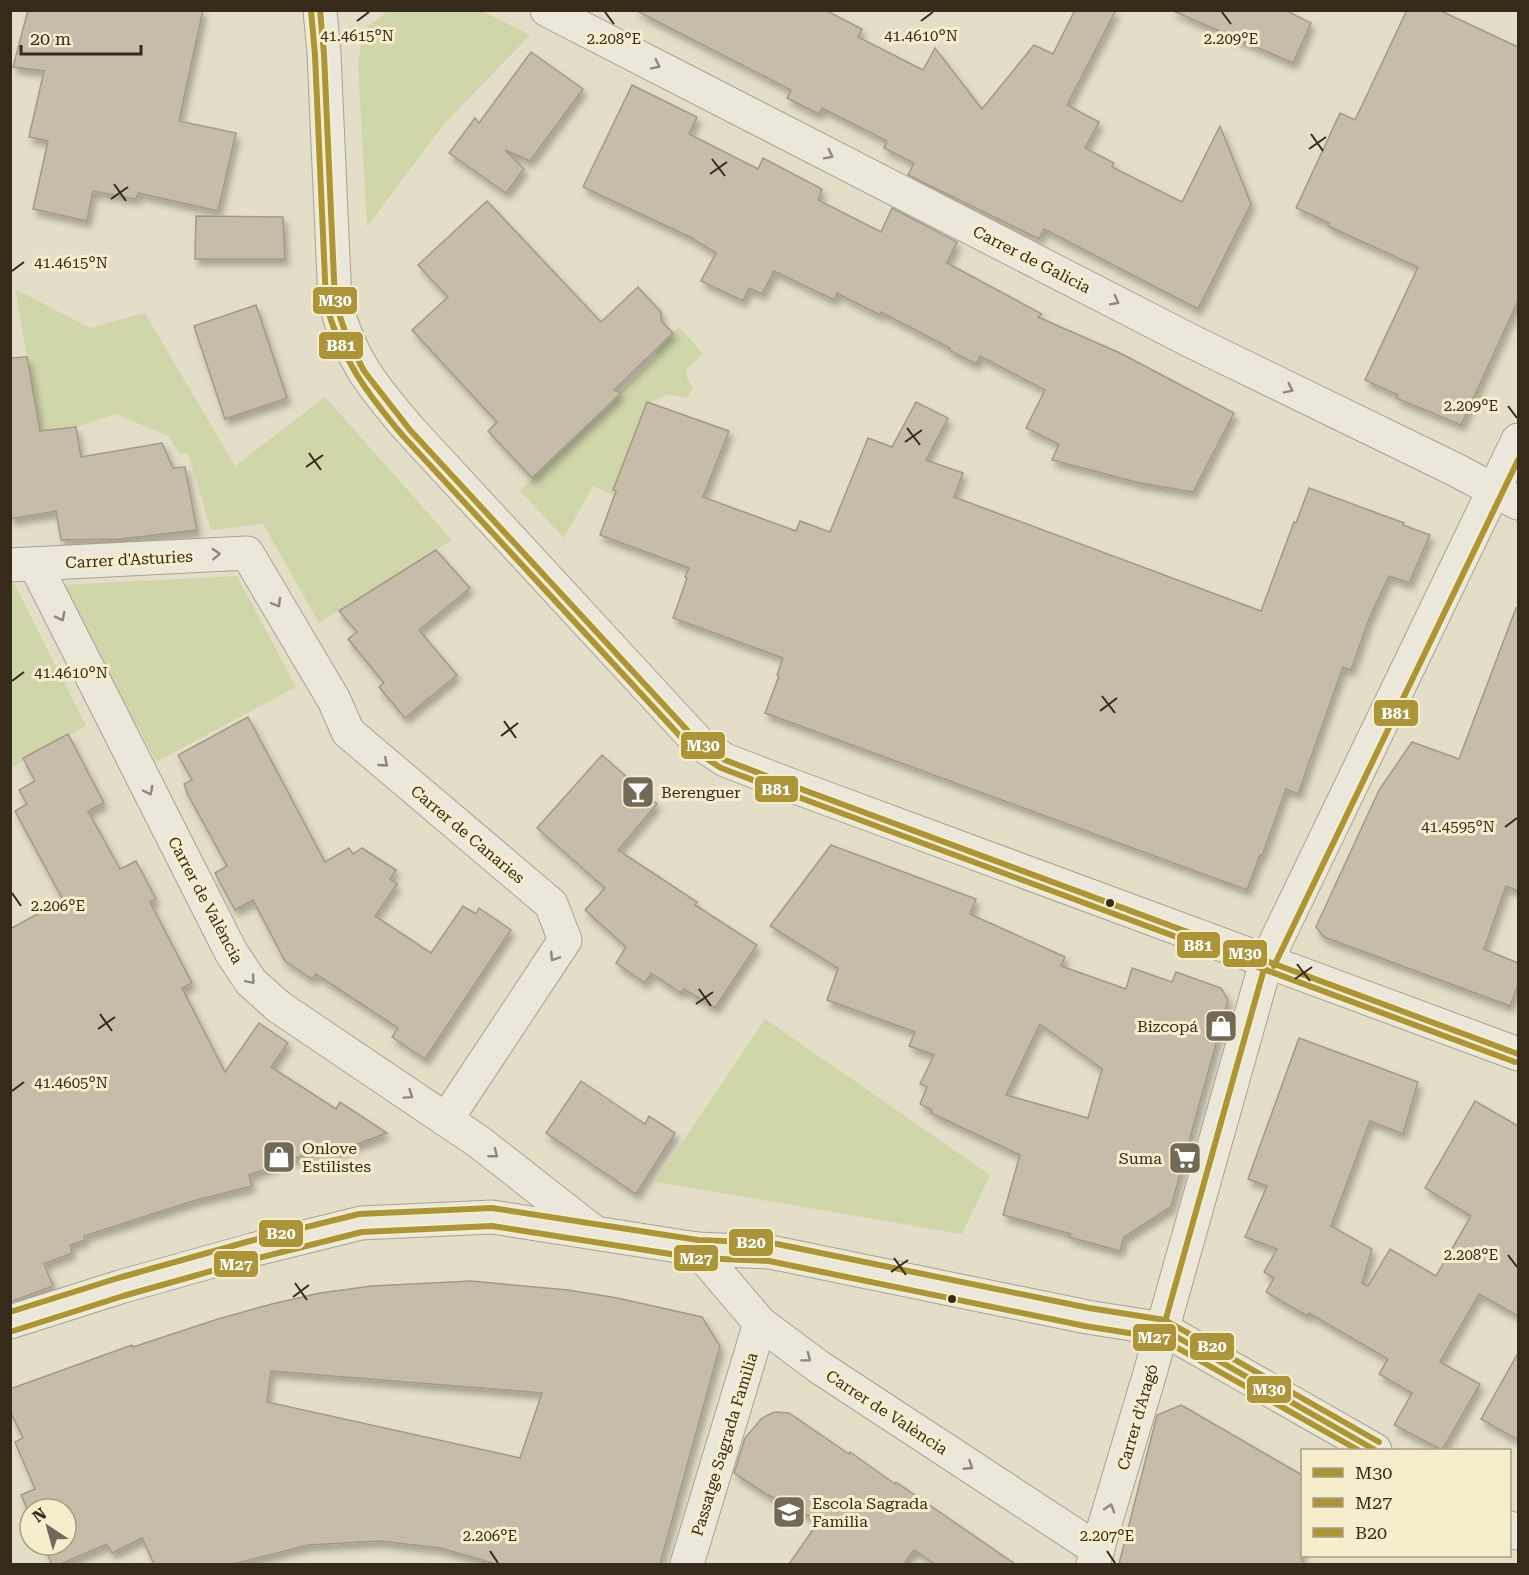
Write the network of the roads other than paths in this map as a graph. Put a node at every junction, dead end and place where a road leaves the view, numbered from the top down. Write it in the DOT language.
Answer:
graph roads {
  1 [pos="320,10"];
  2 [pos="547,10"];
  3 [pos="1518,440"];
  4 [pos="1507,497"];
  5 [pos="248,553"];
  6 [pos="23,565"];
  7 [pos="1266,962"];
  8 [pos="1518,1054"];
  9 [pos="446,1120"];
  10 [pos="596,1233"];
  11 [pos="697,1249"];
  12 [pos="10,1323"];
  13 [pos="760,1323"];
  14 [pos="1163,1329"];
  15 [pos="1373,1449"];
  16 [pos="1095,1557"];
  17 [pos="687,1564"];
  1 -- 7 [label="street"];
  2 -- 4 [label="street, Carrer de Galicia, one-way"];
  3 -- 4 [label="street, Carrer d'Aragó"];
  4 -- 7 [label="street, Carrer d'Aragó"];
  6 -- 5 [label="street, Carrer d'Asturies, one-way"];
  5 -- 9 [label="street, Carrer de Canaries, one-way"];
  6 -- 9 [label="street, Carrer de València, one-way"];
  7 -- 8 [label="street"];
  7 -- 14 [label="street, Carrer d'Aragó"];
  9 -- 10 [label="street, Carrer de València, one-way"];
  10 -- 11 [label="street"];
  10 -- 12 [label="street"];
  11 -- 13 [label="street, Carrer de València"];
  11 -- 14 [label="street"];
  13 -- 16 [label="street, Carrer de València, one-way"];
  13 -- 17 [label="street, Passatge Sagrada Familia"];
  14 -- 15 [label="street"];
  16 -- 14 [label="street, Carrer d'Aragó, one-way"];
}
